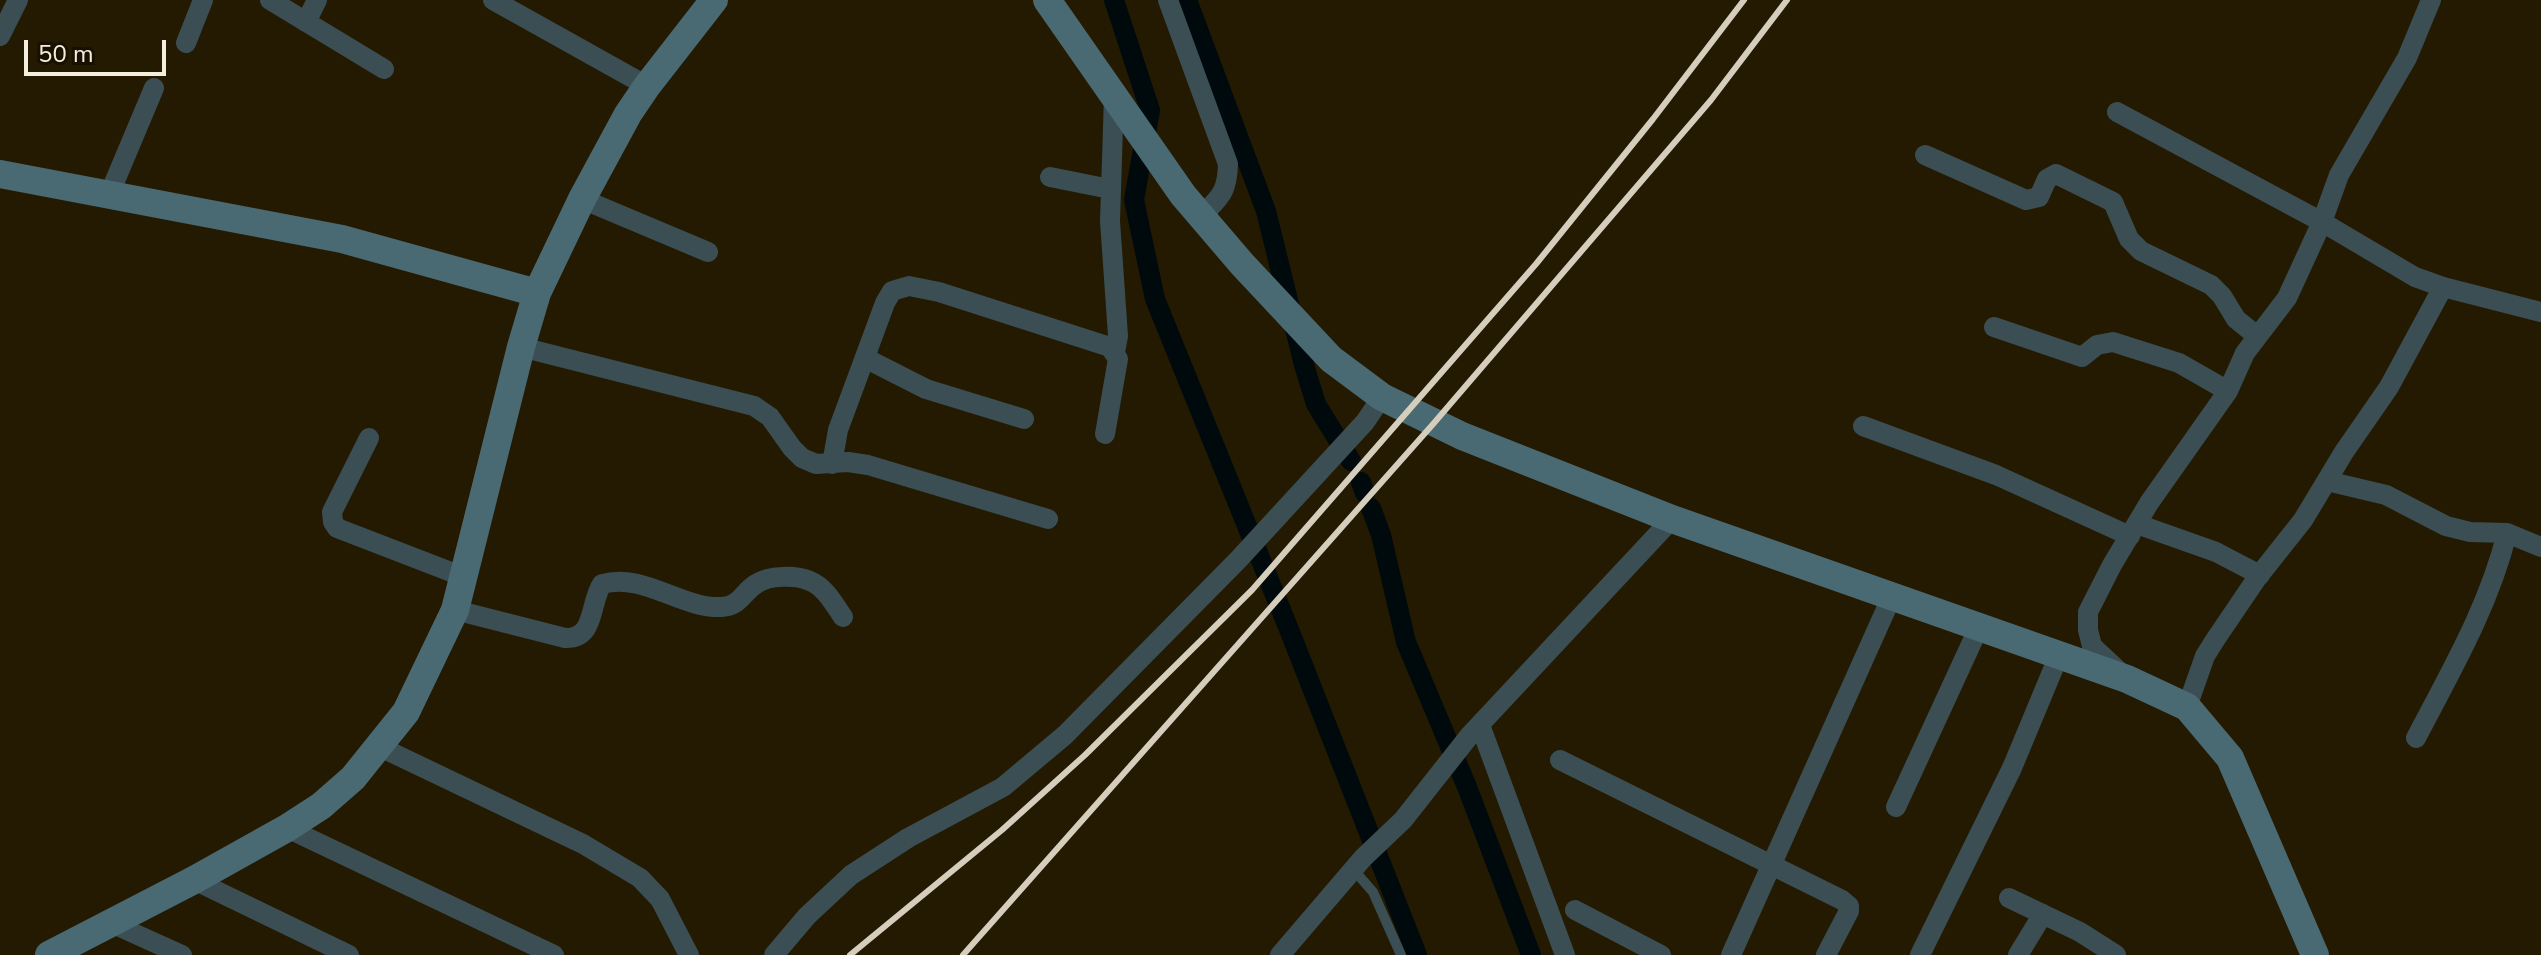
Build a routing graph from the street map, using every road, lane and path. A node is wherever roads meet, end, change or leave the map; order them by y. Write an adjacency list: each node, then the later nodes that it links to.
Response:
1 (18, 0): 11 (street)
2 (203, 0): 12 (street)
3 (270, 0): 10 (street)
4 (317, 0): 10 (street)
5 (493, 0): 14 (street)
6 (714, 0): 14 (street)
7 (1047, 0): 16 (street)
8 (1168, 0): 24 (street)
9 (2431, 0): 25 (street)
10 (306, 22): 13 (street)
11 (0, 36)
12 (186, 43)
13 (384, 69)
14 (647, 86): 23 (street)
15 (154, 88): 22 (street)
16 (1119, 104): 21 (street); 24 (street)
17 (2117, 112): 25 (street)
18 (1925, 155): 31 (street)
19 (0, 174): 22 (street)
20 (1050, 177): 21 (street)
21 (1110, 189): 33 (street)
22 (109, 195): 28 (street)
23 (582, 199): 26 (street); 28 (street)
24 (1201, 217): 36 (street)
25 (2322, 222): 27 (street); 31 (street)
26 (708, 252)
27 (2443, 287): 29 (street); 42 (street)
28 (537, 293): 32 (street)
29 (2541, 312)
30 (1994, 327): 35 (street)
31 (2257, 336): 35 (street)
32 (521, 347): 41 (street); 49 (street)
33 (1115, 352): 34 (street); 39 (street)
34 (865, 358): 37 (street); 41 (street)
35 (2228, 391): 45 (street)
36 (1382, 397): 44 (street); 75 (street)
37 (1024, 419)
38 (1863, 426): 45 (street)
39 (1105, 434)
40 (369, 438): 49 (street)
41 (832, 464): 43 (street)
42 (2327, 481): 46 (street); 48 (street)
43 (1048, 519)
44 (1672, 519): 50 (street); 57 (street)
45 (2134, 530): 48 (street); 55 (street)
46 (2507, 533): 47 (street); 58 (street)
47 (2541, 547)
48 (2260, 575): 56 (street)
49 (464, 577): 51 (street)
50 (1892, 596): 53 (street); 64 (street)
51 (455, 610): 52 (street); 59 (street)
52 (843, 617)
53 (1979, 627): 54 (street); 61 (street)
54 (2059, 655): 55 (street); 82 (street)
55 (2127, 679): 56 (street)
56 (2187, 707): 85 (street)
57 (1475, 730): 63 (street); 78 (street)
58 (2416, 738)
59 (378, 746): 62 (street); 74 (street)
60 (1560, 760): 64 (street)
61 (1896, 807)
62 (287, 828): 65 (street); 73 (street)
63 (1358, 864): 76 (street); 77 (lane)
64 (1773, 864): 80 (street); 81 (street)
65 (194, 880): 69 (street); 72 (street)
66 (2009, 898): 68 (street)
67 (1575, 910): 79 (street)
68 (2043, 914): 83 (street); 84 (street)
69 (111, 923): 70 (street); 71 (street)
70 (49, 955)
71 (182, 955)
72 (349, 955)
73 (554, 955)
74 (689, 955)
75 (774, 955)
76 (1280, 955)
77 (1401, 955)
78 (1565, 955)
79 (1661, 955)
80 (1731, 955)
81 (1826, 955)
82 (1920, 955)
83 (2018, 955)
84 (2116, 955)
85 (2315, 955)

